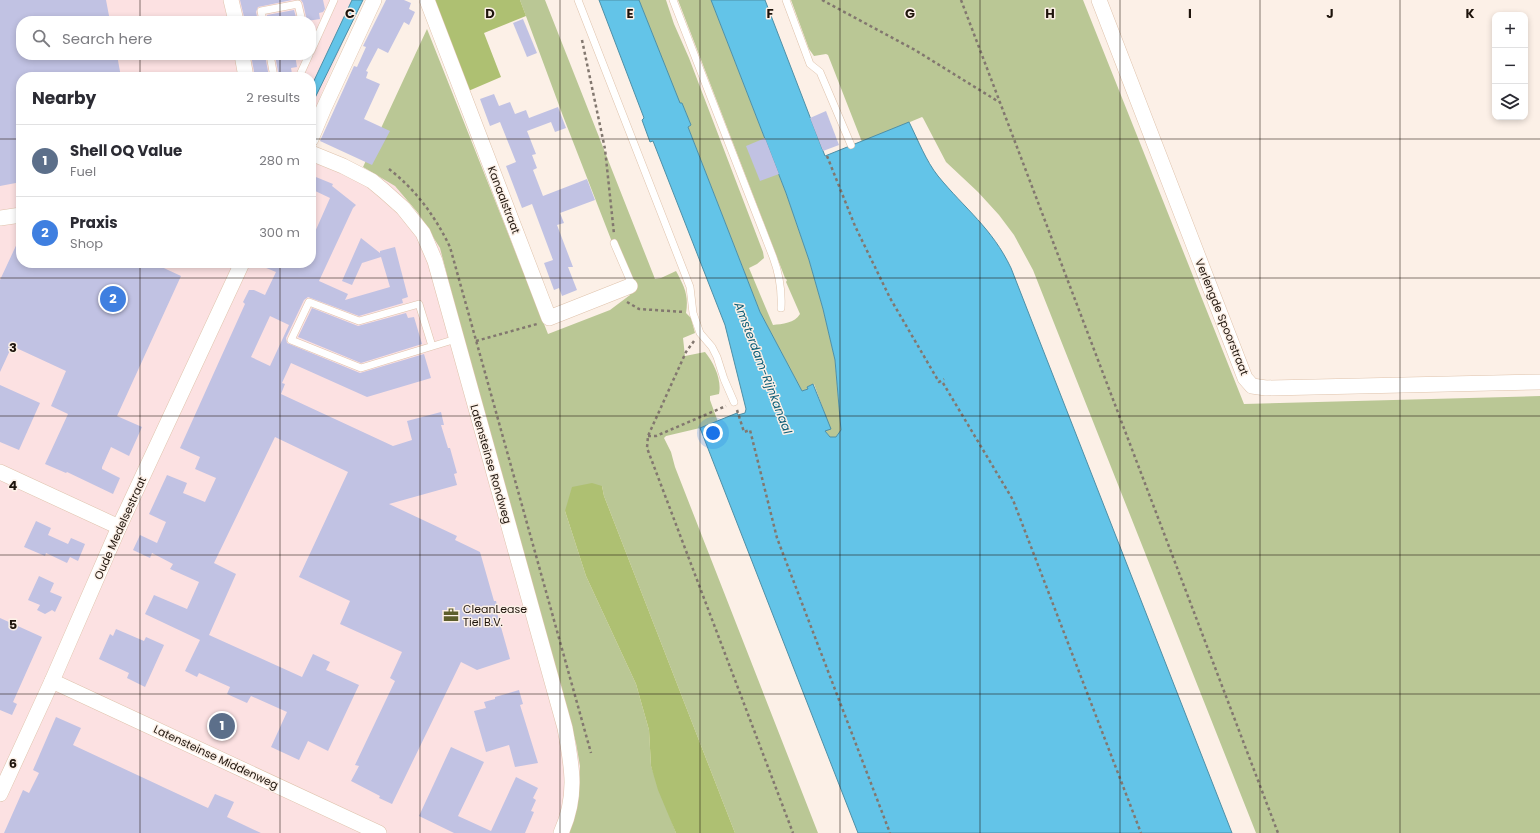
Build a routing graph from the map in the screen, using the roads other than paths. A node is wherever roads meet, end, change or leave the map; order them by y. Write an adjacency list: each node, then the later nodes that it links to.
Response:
1 (232, 0): 9 (street)
2 (334, 0): 12 (lane)
3 (374, 0): 19 (street)
4 (427, 0): 26 (street, Kanaalstraat)
5 (578, 0): 31 (lane)
6 (673, 0): 27 (lane)
7 (786, 0): 20 (lane)
8 (1099, 0): 30 (street, Verlengde Spoorstraat)
9 (235, 16)
10 (263, 16): 11 (lane)
11 (301, 16)
12 (316, 39)
13 (243, 60): 16 (street)
14 (271, 60): 17 (lane)
15 (306, 60): 18 (lane)
16 (245, 72)
17 (273, 72)
18 (301, 72)
19 (316, 127)
20 (851, 145)
21 (316, 155): 28 (street, Latensteinse Rondweg)
22 (16, 216): 23 (street)
23 (0, 218)
24 (614, 243): 26 (lane)
25 (240, 268): 33 (street, Oude Medelsestraat)
26 (630, 286)
27 (781, 308)
28 (457, 342): 29 (lane); 37 (street, Latensteinse Rondweg)
29 (432, 346): 29 (lane)
30 (1540, 382)
31 (734, 402)
32 (0, 472): 33 (street)
33 (120, 527): 34 (street, Oude Medelsestraat)
34 (52, 681): 35 (street, Oude Medelsestraat); 36 (street, Latensteinse Middenweg)
35 (0, 794)
36 (379, 833)
37 (561, 833)

